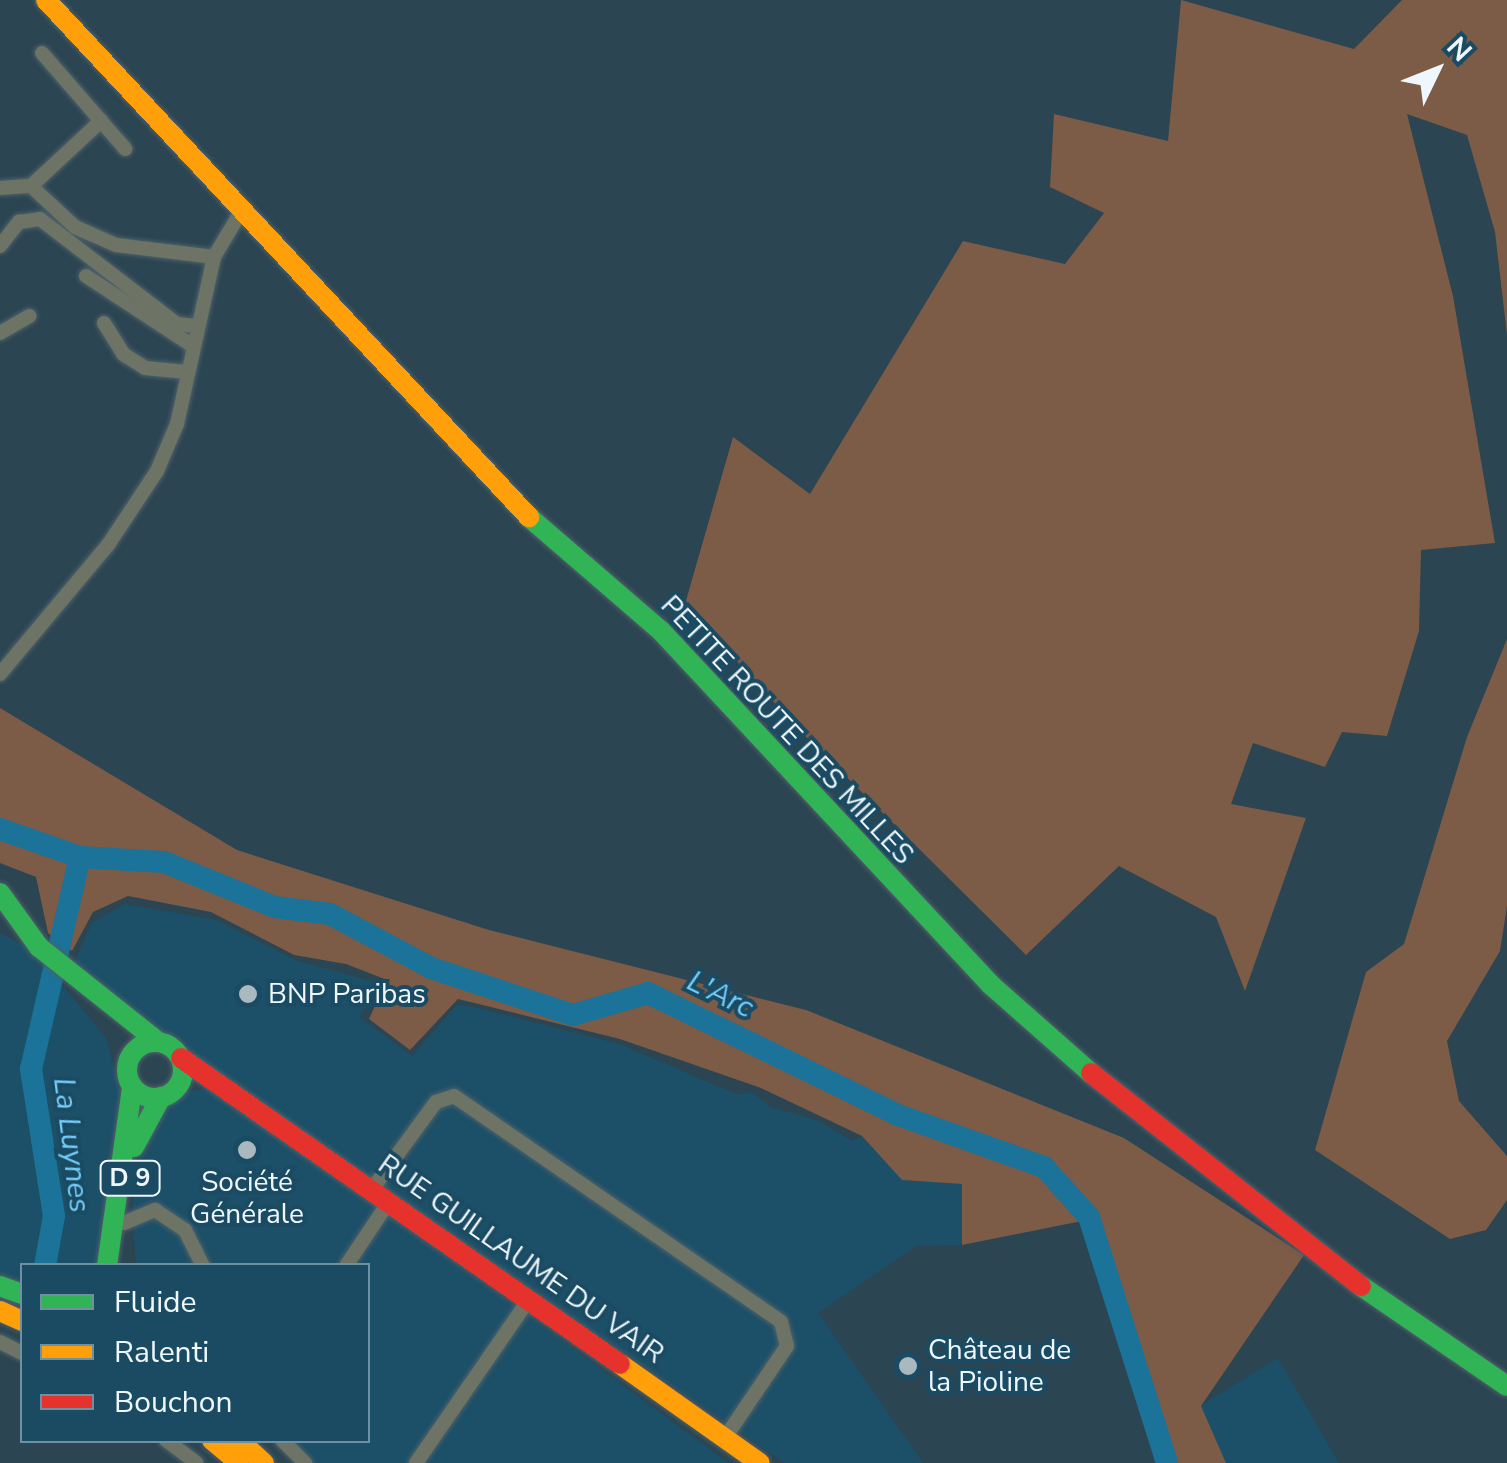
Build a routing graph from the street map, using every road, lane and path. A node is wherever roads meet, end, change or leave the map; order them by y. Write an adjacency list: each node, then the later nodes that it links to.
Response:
1 (46, 0): 7 (main road, PETITE ROUTE DES MILLES)
2 (42, 54): 3 (street)
3 (101, 121): 4 (street); 5 (street)
4 (125, 149)
5 (31, 186): 6 (street); 9 (street)
6 (0, 188)
7 (242, 210): 9 (street); 36 (main road, PETITE ROUTE DES MILLES)
8 (0, 246): 13 (street)
9 (214, 257): 13 (street)
10 (86, 276): 15 (street)
11 (28, 316): 14 (street)
12 (104, 323): 16 (street)
13 (196, 326): 15 (street)
14 (0, 333)
15 (193, 346): 16 (street)
16 (187, 372): 17 (street)
17 (0, 674)
18 (0, 893): 20 (main road)
19 (0, 928): 20 (main road)
20 (36, 944): 21 (main road)
21 (92, 994): 22 (main road); 23 (main road)
22 (157, 1041): 23 (main road); 24 (main road)
23 (132, 1052): 26 (main road)
24 (181, 1058): 25 (main road); 28 (main road, RUE GUILLAUME DU VAIR)
25 (179, 1085): 27 (main road); 28 (main road, RUE GUILLAUME DU VAIR)
26 (132, 1087): 27 (main road); 31 (main road, D 9)
27 (161, 1098): 30 (main road, D 9)
28 (250, 1100): 29 (main road, RUE GUILLAUME DU VAIR)
29 (381, 1194): 34 (street); 35 (main road, RUE GUILLAUME DU VAIR); 37 (street)
30 (124, 1223): 32 (main road, D 9); 33 (street)
31 (107, 1263)
32 (123, 1263)
33 (202, 1263)
34 (347, 1263)
35 (529, 1299): 37 (main road, RUE GUILLAUME DU VAIR); 48 (street)
36 (1507, 1386)
37 (725, 1438): 49 (main road, RUE GUILLAUME DU VAIR)
38 (170, 1443): 43 (street)
39 (216, 1443): 44 (main road)
40 (242, 1443): 45 (main road)
41 (262, 1443): 46 (main road)
42 (285, 1443): 47 (street)
43 (196, 1463)
44 (239, 1463)
45 (264, 1463)
46 (281, 1463)
47 (305, 1463)
48 (416, 1463)
49 (760, 1463)

